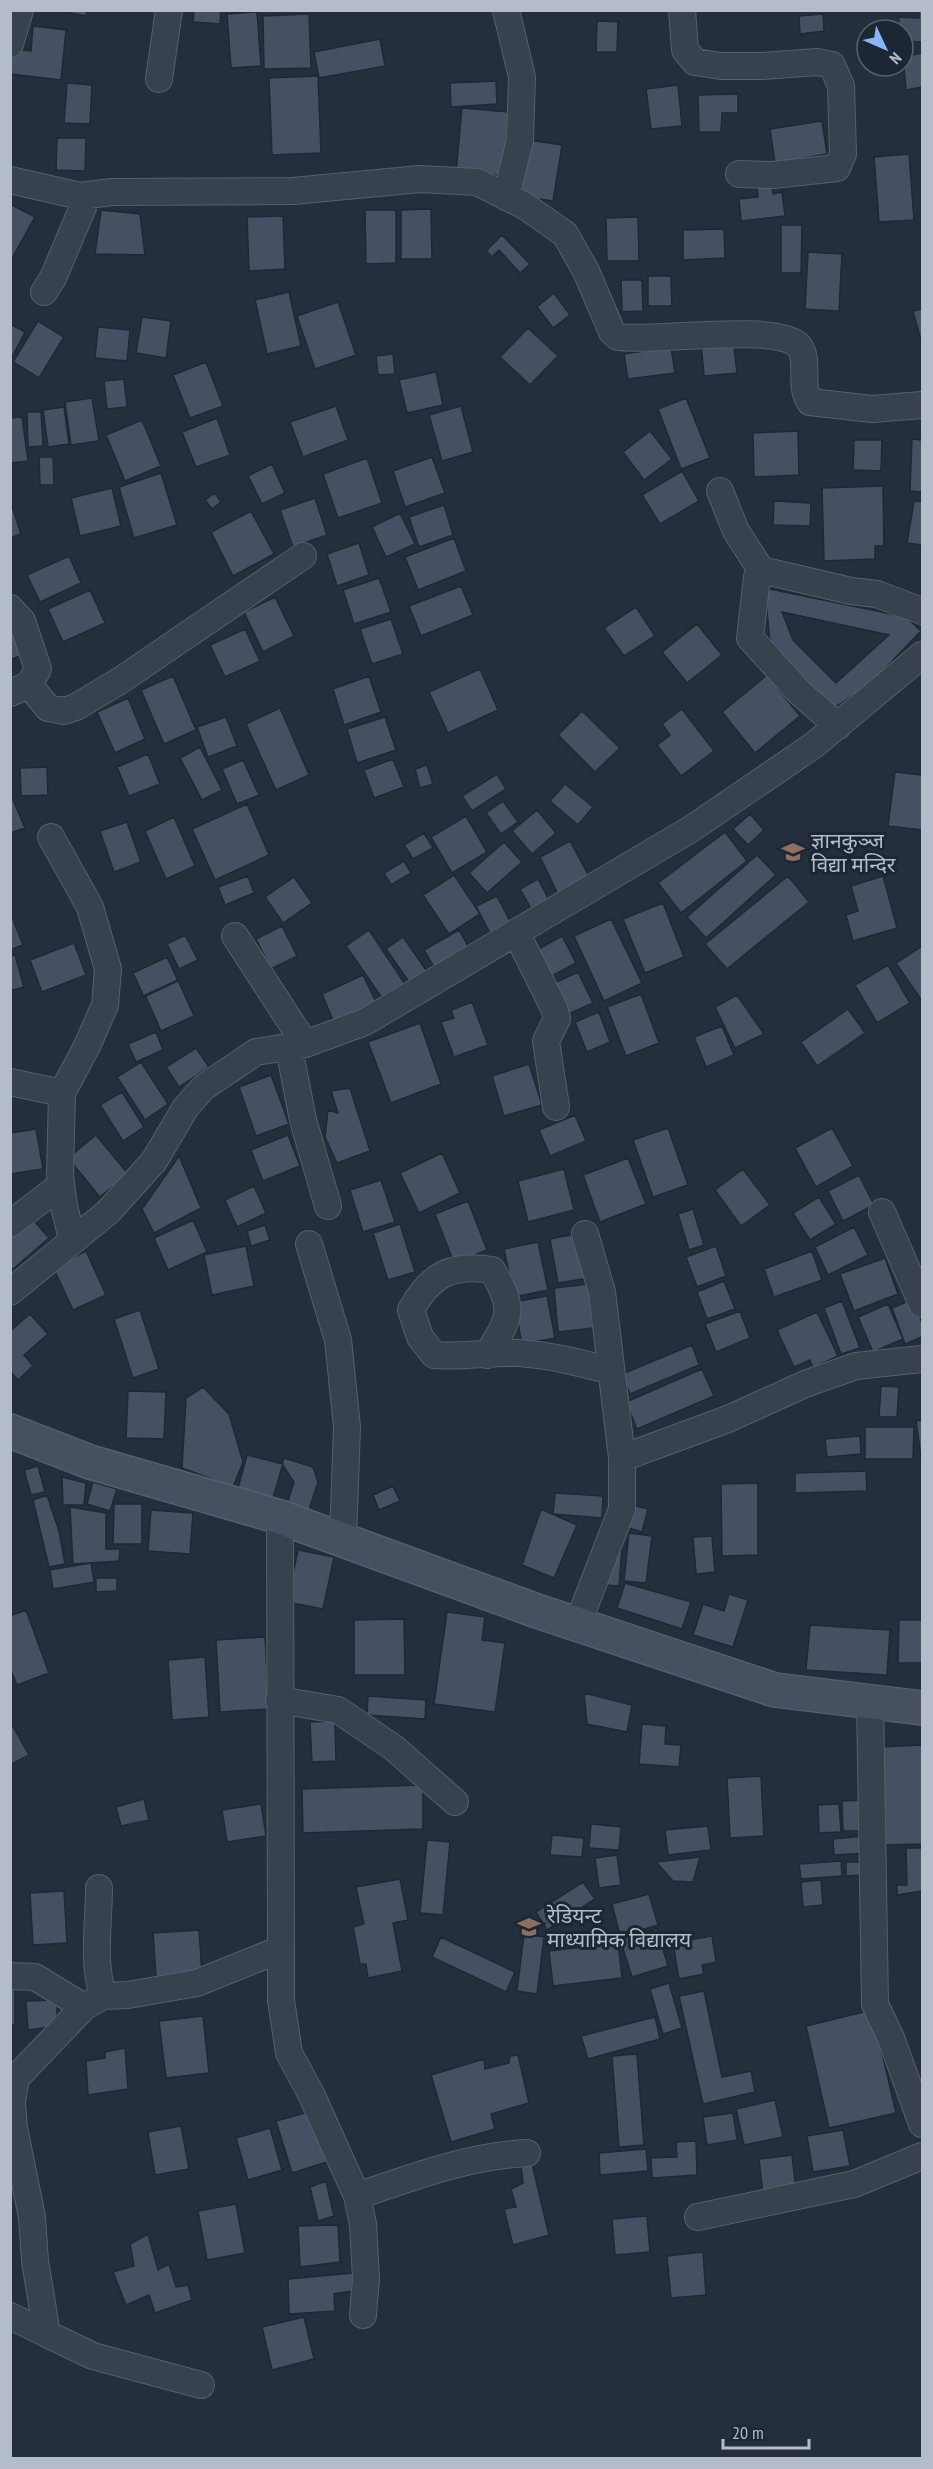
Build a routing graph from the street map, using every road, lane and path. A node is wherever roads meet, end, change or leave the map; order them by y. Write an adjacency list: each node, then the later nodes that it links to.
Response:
1 (21, 10): 5 (street)
2 (169, 10): 6 (street)
3 (506, 10): 10 (street)
4 (682, 10): 7 (street)
5 (10, 44)
6 (159, 80)
7 (739, 174)
8 (10, 180): 9 (street)
9 (88, 195): 10 (street); 11 (street)
10 (506, 197): 12 (street)
11 (44, 291)
12 (922, 405)
13 (720, 491): 15 (street)
14 (303, 556): 19 (street)
15 (761, 570): 17 (street); 20 (street)
16 (10, 608): 19 (street)
17 (922, 610)
18 (922, 655): 20 (street)
19 (20, 689)
20 (838, 726): 22 (street)
21 (51, 837): 26 (street)
22 (516, 932): 24 (street); 27 (street)
23 (235, 936): 24 (street)
24 (297, 1046): 29 (street); 33 (street)
25 (10, 1082): 26 (street)
26 (62, 1093): 28 (street)
27 (556, 1107)
28 (61, 1185): 31 (street); 33 (street)
29 (327, 1206)
30 (882, 1212): 35 (street)
31 (10, 1224)
32 (585, 1234): 39 (street)
33 (72, 1239): 36 (street)
34 (309, 1244): 43 (street)
35 (919, 1288)
36 (10, 1292)
37 (487, 1355): 39 (street)
38 (922, 1359): 41 (street)
39 (611, 1371): 41 (street)
40 (10, 1431): 42 (street)
41 (622, 1458): 44 (street)
42 (280, 1517): 43 (street); 45 (street)
43 (343, 1539): 44 (street)
44 (578, 1623): 46 (street)
45 (279, 1700): 48 (street); 50 (street)
46 (870, 1700): 47 (street); 53 (street)
47 (922, 1708)
48 (455, 1802)
49 (99, 1888): 52 (street)
50 (281, 1949): 52 (street); 56 (street)
51 (10, 1976): 52 (street)
52 (94, 2002): 60 (street)
53 (922, 2124)
54 (527, 2153): 56 (street)
55 (922, 2156): 57 (street)
56 (357, 2196): 58 (street)
57 (698, 2217)
58 (363, 2315)
59 (10, 2316): 60 (street)
60 (47, 2334): 61 (street)
61 (201, 2385)

